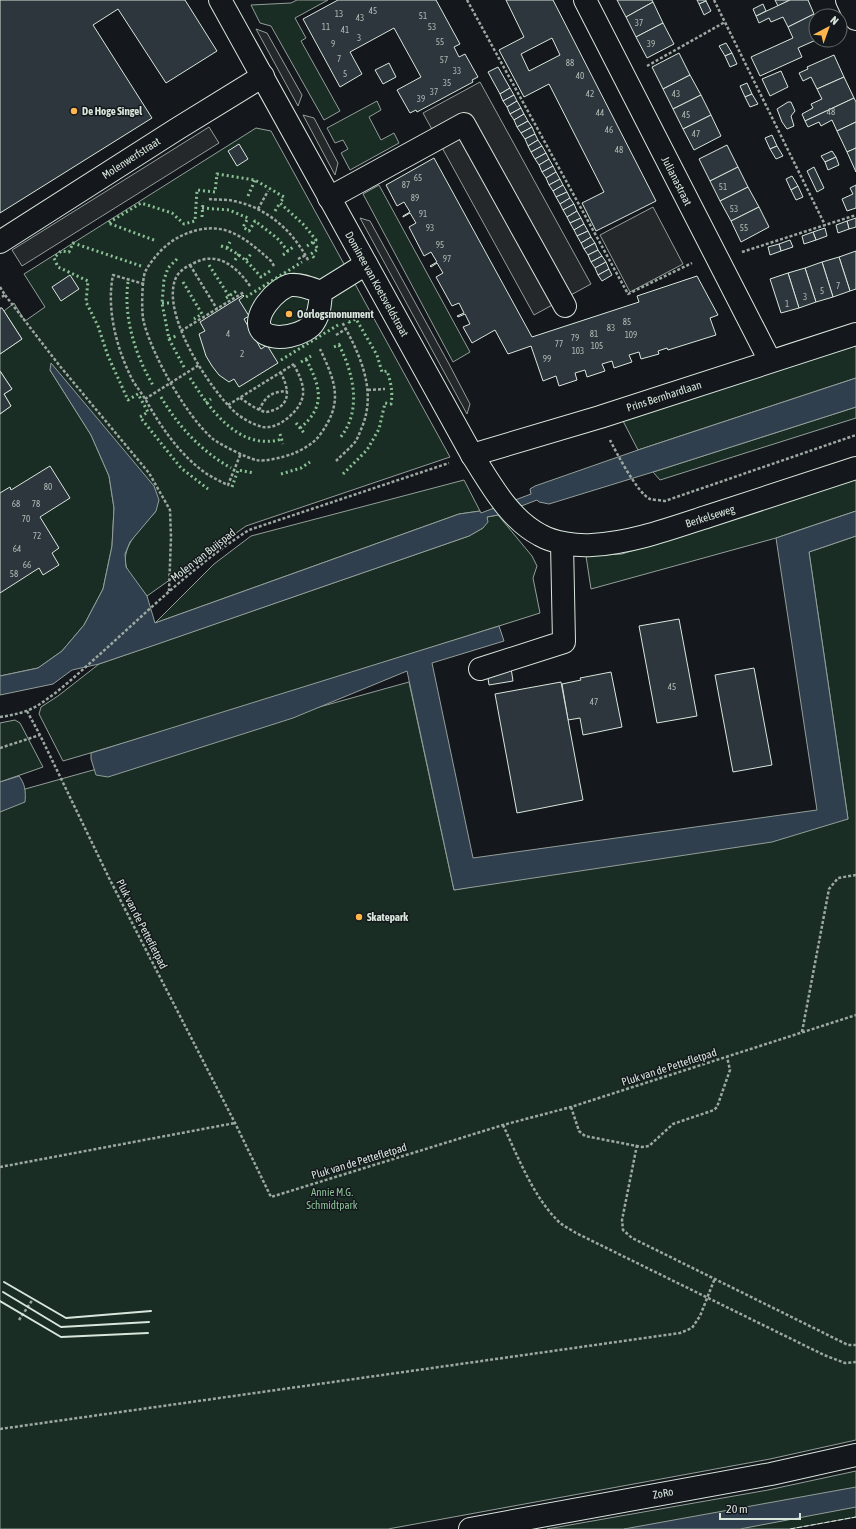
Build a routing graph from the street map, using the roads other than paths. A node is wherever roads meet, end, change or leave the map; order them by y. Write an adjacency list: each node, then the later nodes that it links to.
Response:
1 (220, 0): 5 (street, Dominee van Koetsveldstraat)
2 (585, 0): 12 (street, Julianastraat)
3 (847, 0): 4 (street)
4 (856, 19)
5 (263, 76): 6 (street, Dominee van Koetsveldstraat); 7 (street, Molenwerfstraat)
6 (329, 198): 8 (street, Dominee van Koetsveldstraat); 10 (street)
7 (0, 242)
8 (366, 264): 9 (street); 13 (street, Dominee van Koetsveldstraat)
9 (321, 292)
10 (566, 306)
11 (856, 334): 12 (street, Prins Bernhardlaan)
12 (770, 361): 13 (street, Prins Bernhardlaan)
13 (472, 455): 15 (street, Dominee van Koetsveldstraat)
14 (856, 468): 15 (street, Berkelseweg)
15 (562, 543): 16 (street)
16 (480, 669)
17 (856, 1455): 18 (street, ZoRo)
18 (470, 1529)

